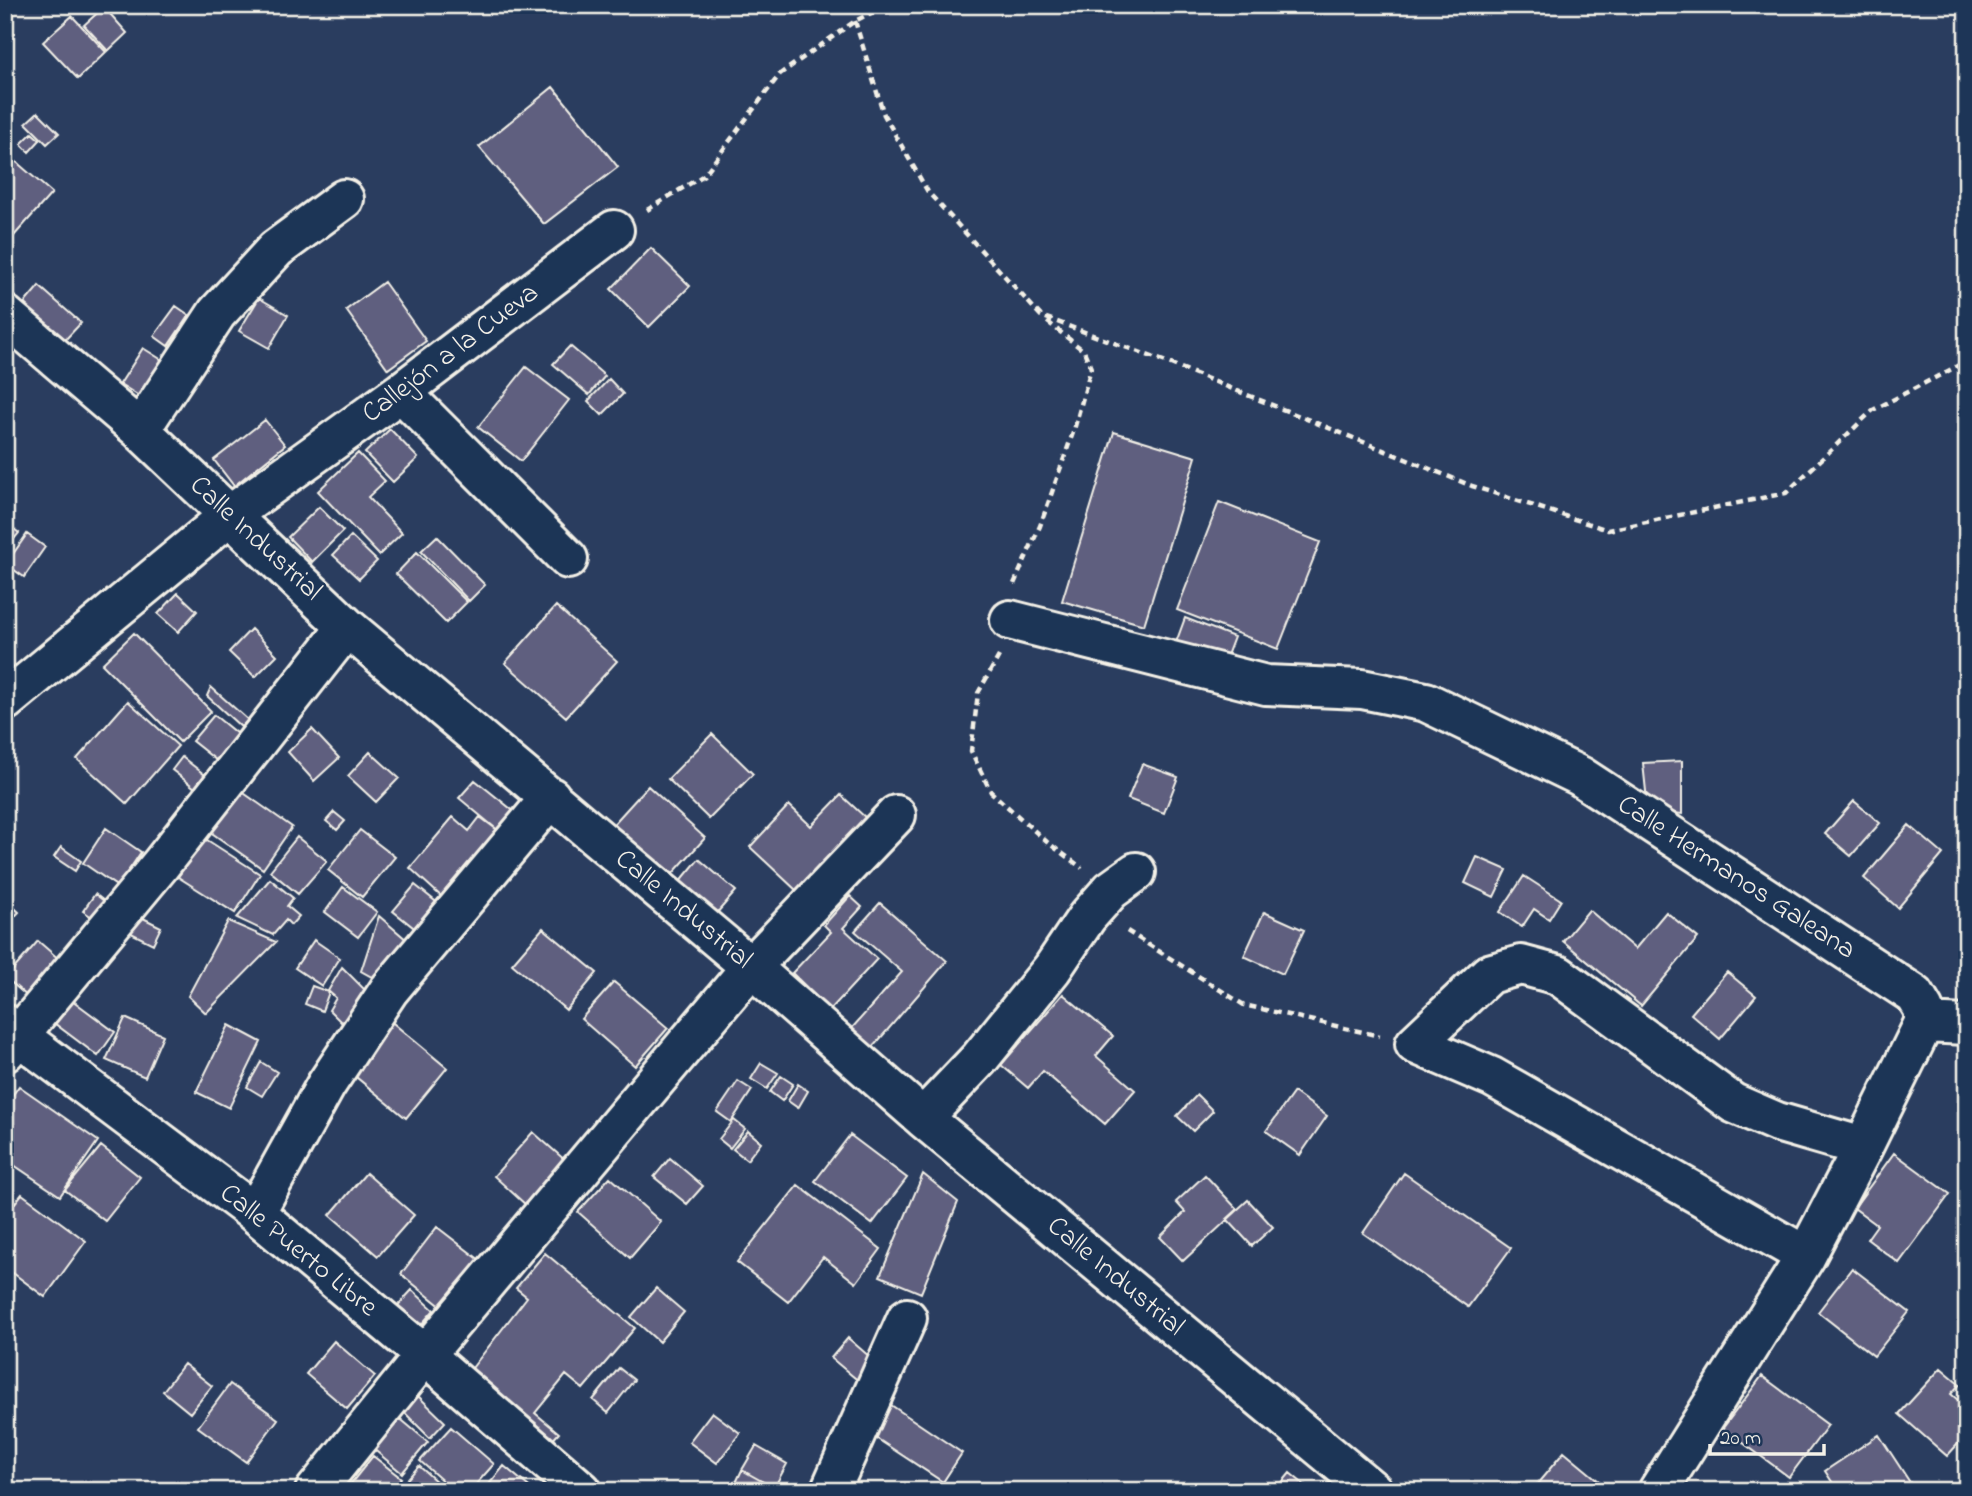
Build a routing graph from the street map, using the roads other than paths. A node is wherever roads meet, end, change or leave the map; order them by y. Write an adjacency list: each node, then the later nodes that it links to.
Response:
1 (344, 199): 5 (street)
2 (614, 230): 4 (street, Callejón a la Cueva)
3 (5, 315): 5 (street, Calle Industrial)
4 (401, 392): 6 (street, Callejón a la Cueva); 7 (street)
5 (140, 430): 6 (street, Calle Industrial)
6 (230, 515): 9 (street, Calle Industrial); 10 (street, Callejón a la Cueva)
7 (568, 559)
8 (1010, 620): 15 (street, Calle Hermanos Galeana)
9 (348, 627): 11 (street, Calle Industrial); 17 (street)
10 (5, 701)
11 (551, 797): 14 (street, Calle Industrial); 20 (street)
12 (897, 815): 14 (street)
13 (1111, 893): 18 (street)
14 (751, 967): 18 (street, Calle Industrial); 23 (street)
15 (1924, 1023): 16 (street); 19 (street)
16 (1967, 1025)
17 (10, 1037): 20 (street, Calle Puerto Libre)
18 (923, 1118): 27 (street, Calle Industrial)
19 (1863, 1147): 21 (street); 21 (street)
20 (255, 1213): 23 (street, Calle Puerto Libre)
21 (1806, 1256): 28 (street)
22 (907, 1318): 26 (street)
23 (425, 1355): 24 (street); 25 (street, Calle Puerto Libre)
24 (315, 1491)
25 (582, 1491)
26 (830, 1491)
27 (1373, 1491)
28 (1658, 1491)

